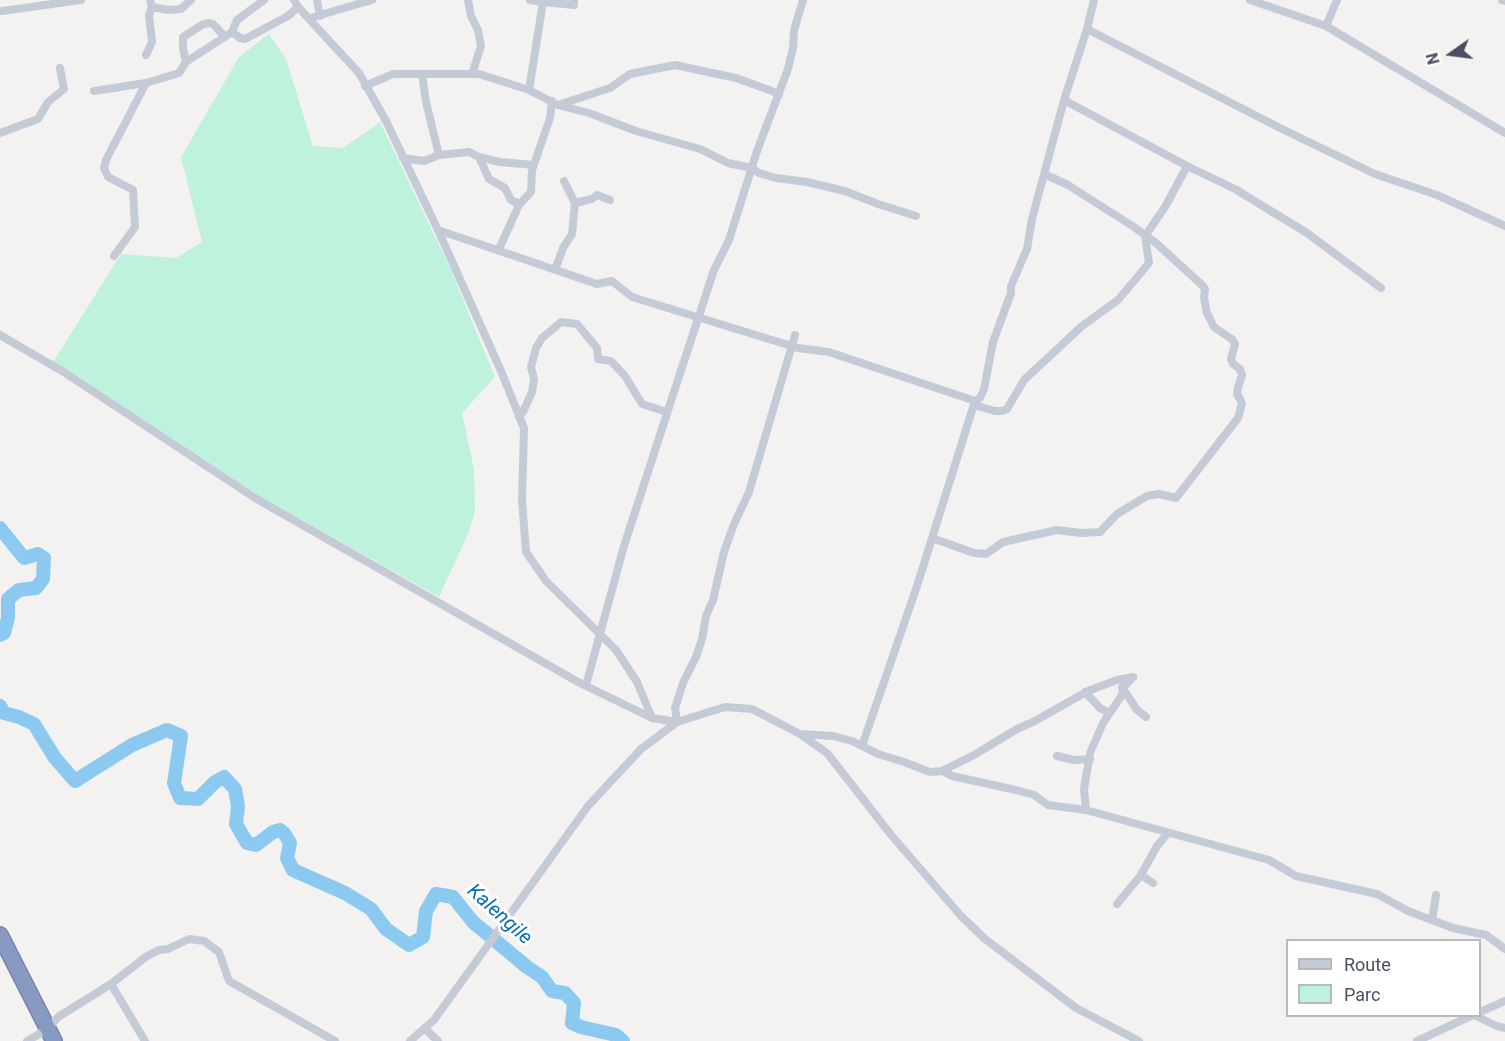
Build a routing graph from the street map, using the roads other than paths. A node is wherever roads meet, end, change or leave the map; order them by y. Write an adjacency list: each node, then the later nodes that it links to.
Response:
1 (7, 0): 18 (street)
2 (81, 0): 14 (street)
3 (191, 0): 16 (street)
4 (264, 0): 23 (street)
5 (317, 0): 19 (street)
6 (372, 0): 19 (street)
7 (468, 0): 28 (street)
8 (530, 0): 15 (street)
9 (574, 0): 15 (street)
10 (803, 0): 33 (street)
11 (1094, 0): 22 (street)
12 (1250, 0): 21 (street)
13 (1337, 0): 21 (street)
14 (61, 1): 18 (street)
15 (542, 1): 31 (street)
16 (151, 3): 24 (street)
17 (296, 4): 20 (street); 23 (street)
18 (1, 11)
19 (320, 16): 20 (street)
20 (310, 18): 30 (street)
21 (1326, 26): 37 (street)
22 (1087, 29): 34 (street); 50 (street)
23 (229, 34): 25 (street); 25 (street)
24 (146, 56)
25 (186, 62): 29 (street)
26 (60, 68): 36 (street)
27 (422, 74): 28 (street); 30 (street); 38 (street)
28 (472, 74): 31 (street)
29 (146, 83): 32 (street); 54 (street)
30 (365, 86): 40 (street)
31 (529, 90): 35 (street)
32 (94, 91)
33 (779, 95): 35 (street); 43 (street)
34 (1064, 100): 42 (street); 44 (street)
35 (555, 103): 41 (street); 43 (street)
36 (0, 133)
37 (1505, 133)
38 (439, 155): 39 (street); 40 (street)
39 (479, 157): 41 (street); 48 (street)
40 (403, 158): 51 (street)
41 (534, 165): 48 (street)
42 (1186, 166): 52 (street); 56 (street)
43 (752, 168): 49 (street); 57 (street)
44 (1044, 174): 52 (street); 61 (street)
45 (564, 181): 47 (street)
46 (610, 200): 47 (street)
47 (575, 203): 55 (street)
48 (520, 204): 53 (street)
49 (916, 216)
50 (1505, 226)
51 (438, 230): 53 (street); 63 (street)
52 (1145, 236): 61 (street); 64 (street)
53 (499, 249): 55 (street)
54 (114, 256)
55 (555, 270): 57 (street)
56 (1381, 288)
57 (698, 318): 60 (street); 62 (street)
58 (795, 334): 60 (street)
59 (0, 335): 67 (street)
60 (792, 346): 61 (street); 72 (street)
61 (975, 403): 64 (street)
62 (668, 412): 63 (street); 65 (street)
63 (519, 417): 65 (street)
64 (932, 538): 75 (street)
65 (600, 633): 67 (street); 71 (street)
66 (1117, 680): 68 (street); 68 (street); 69 (street)
67 (586, 685): 71 (street)
68 (1123, 688): 70 (street); 73 (street)
69 (1085, 692): 73 (street); 78 (street)
70 (1146, 717)
71 (652, 718): 72 (street)
72 (677, 722): 74 (street); 94 (street)
73 (1103, 723): 77 (street)
74 (800, 734): 75 (street); 101 (street)
75 (862, 746): 78 (street)
76 (1057, 756): 77 (street)
77 (1090, 759): 79 (street)
78 (942, 771): 79 (street)
79 (1086, 810): 80 (street)
80 (1168, 833): 81 (street); 85 (street)
81 (1141, 875): 82 (street); 84 (street)
82 (1153, 883)
83 (1436, 895): 85 (street)
84 (1117, 904)
85 (1432, 920): 87 (street)
86 (0, 935): 95 (highway)
87 (1505, 949)
88 (111, 984): 95 (street); 97 (street); 98 (street)
89 (1505, 1001): 90 (street)
90 (1481, 1011)
91 (1469, 1017): 102 (street)
92 (1478, 1017): 93 (street)
93 (1505, 1028)
94 (425, 1029): 99 (street); 100 (street)
95 (51, 1035): 96 (street)
96 (27, 1041)
97 (145, 1041)
98 (335, 1041)
99 (410, 1041)
100 (438, 1041)
101 (1139, 1041)
102 (1417, 1041)

